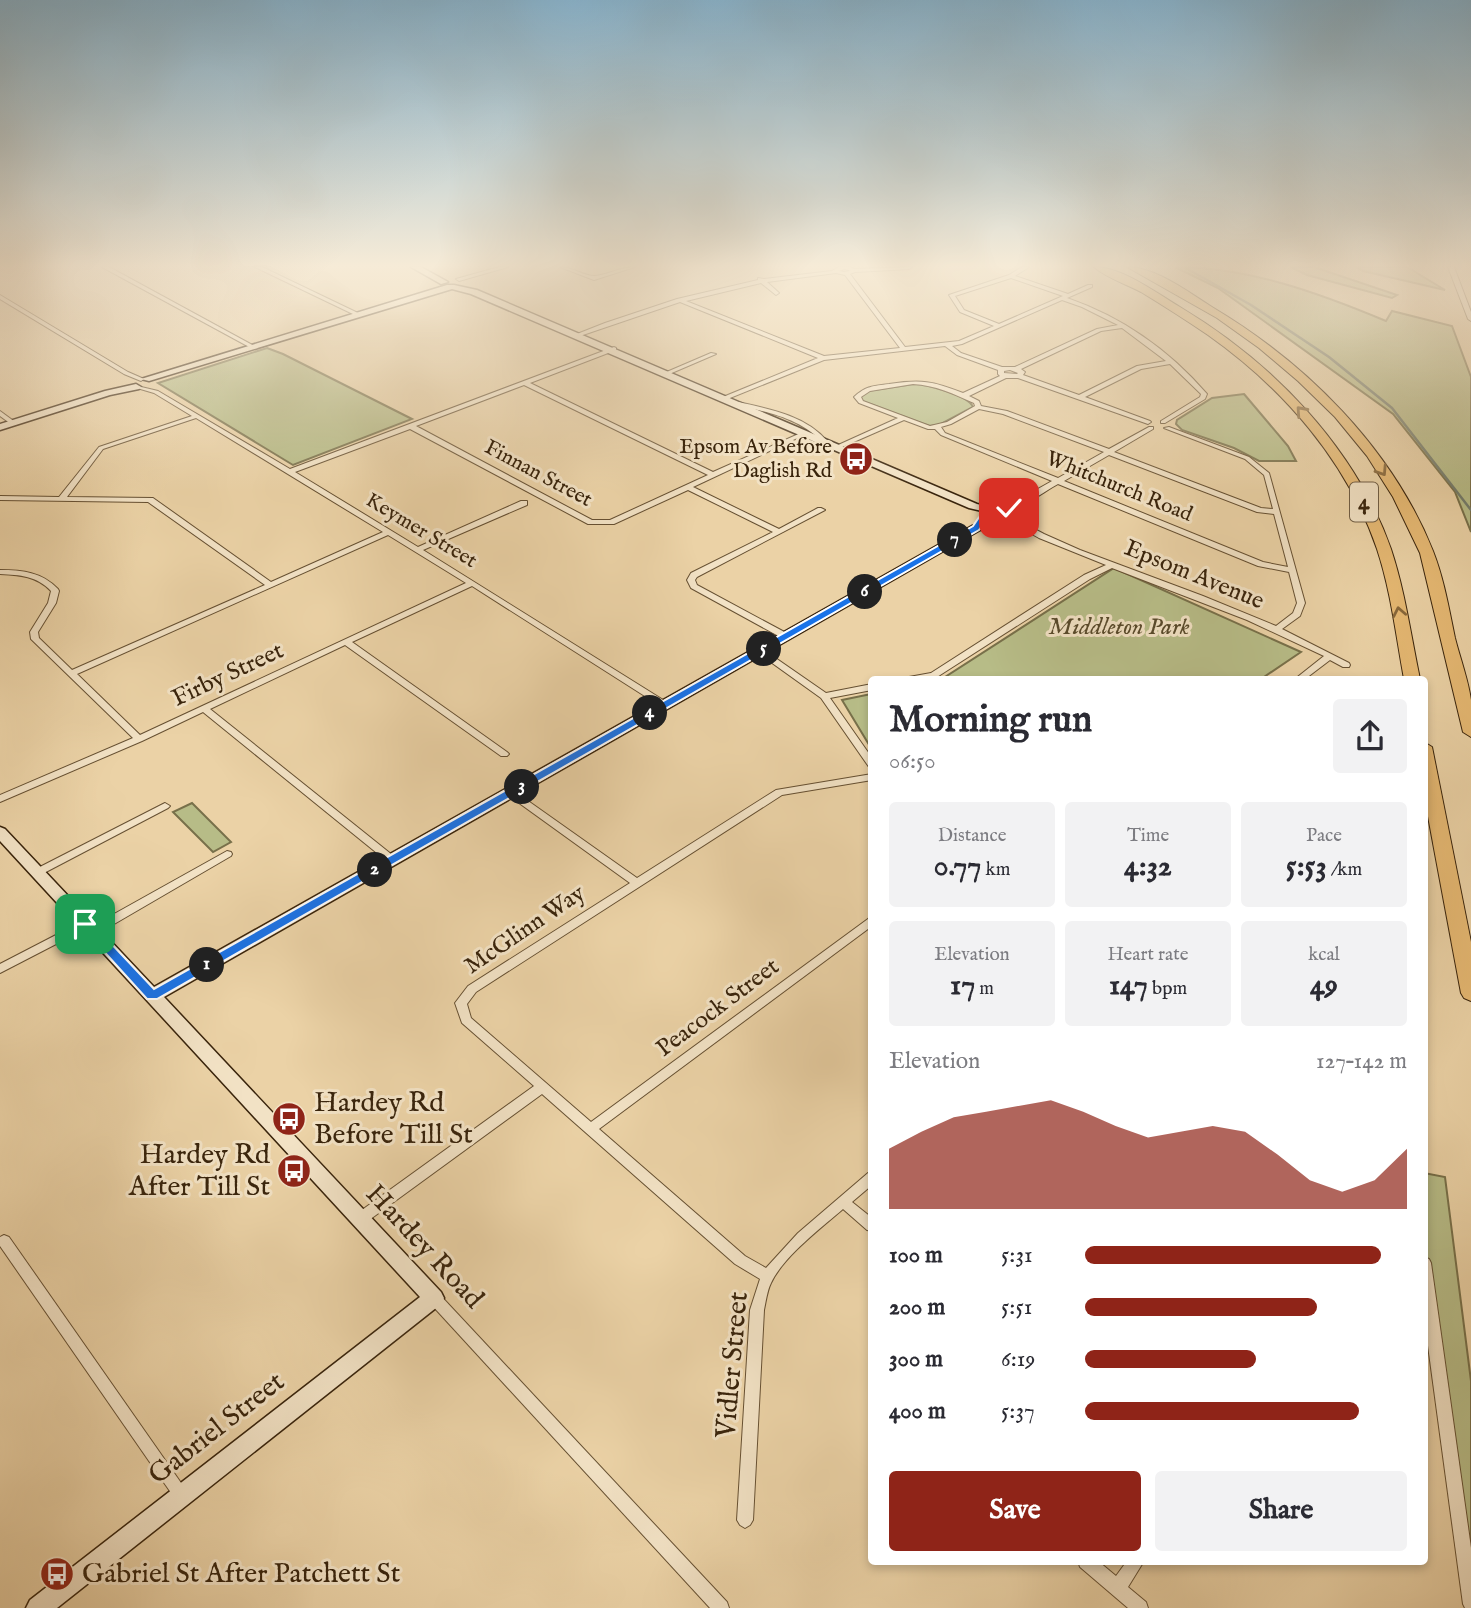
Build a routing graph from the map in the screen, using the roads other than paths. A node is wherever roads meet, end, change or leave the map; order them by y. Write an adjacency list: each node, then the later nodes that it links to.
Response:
1 (74, 342): 22 (street, Keymer Street)
2 (244, 342): 13 (street)
3 (273, 342): 13 (street)
4 (593, 342): 15 (street, Epsom Avenue)
5 (784, 342): 17 (street)
6 (899, 342): 14 (street)
7 (962, 342): 12 (street)
8 (1076, 342): 21 (street)
9 (1143, 342): 18 (street)
10 (1223, 342): 71 (highway, 4, one-way to 10)
11 (1255, 342): 76 (highway, 4, one-way to 76)
12 (947, 345): 14 (street); 20 (street)
13 (255, 348): 22 (street)
14 (903, 348): 17 (street)
15 (611, 350): 19 (street, Epsom Avenue); 23 (street)
16 (712, 354): 19 (street)
17 (823, 358): 26 (street)
18 (1169, 362): 25 (street); 34 (street)
19 (667, 373): 26 (street, Epsom Avenue)
20 (1003, 373): 21 (street); 24 (street)
21 (1018, 373): 25 (street)
22 (139, 382): 30 (street, Keymer Street); 32 (street)
23 (524, 383): 35 (street); 43 (street)
24 (963, 396): 28 (street); 31 (street, Whitchurch Road)
25 (1080, 397): 33 (street)
26 (725, 398): 27 (street, Epsom Avenue)
27 (737, 404): 38 (street, Epsom Avenue); 39 (street)
28 (978, 407): 37 (street); 41 (street)
29 (0, 414): 32 (street)
30 (197, 416): 42 (street, Keymer Street); 47 (street)
31 (902, 419): 37 (street, Whitchurch Road); 40 (street)
32 (13, 423): 36 (street)
33 (1150, 425): 34 (street); 41 (street)
34 (1165, 425): 50 (street)
35 (410, 426): 42 (street); 45 (street, Finnan Street)
36 (0, 427)
37 (937, 427): 44 (street, Whitchurch Road)
38 (805, 433): 39 (street, Epsom Avenue); 43 (street, Finnan Street)
39 (825, 442): 40 (street, Epsom Avenue)
40 (838, 447): 51 (street, Epsom Avenue)
41 (1112, 452): 44 (street); 50 (street)
42 (289, 472): 53 (street, Keymer Street)
43 (713, 475): 45 (street, Finnan Street)
44 (1059, 481): 51 (street); 57 (street, Whitchurch Road)
45 (688, 487): 52 (street)
46 (0, 498): 47 (street)
47 (61, 499): 61 (street)
48 (524, 503): 54 (street)
49 (821, 510): 52 (street)
50 (1277, 512): 57 (street)
51 (994, 518): 55 (street, Epsom Avenue); 63 (street)
52 (779, 531): 63 (street)
53 (389, 532): 54 (street, Keymer Street); 61 (street)
54 (417, 550): 60 (street, Keymer Street)
55 (1100, 560): 56 (street, Epsom Avenue); 59 (street)
56 (1112, 565): 59 (street); 62 (street, Epsom Avenue)
57 (1292, 570): 62 (street)
58 (0, 572): 68 (street)
59 (1087, 577): 69 (street)
60 (471, 583): 64 (street, Firby Street); 74 (street, Keymer Street)
61 (269, 584): 68 (street)
62 (1275, 631): 66 (street, Epsom Avenue)
63 (786, 637): 65 (street)
64 (346, 642): 75 (street, Firby Street); 78 (street)
65 (761, 651): 73 (street); 74 (street)
66 (1330, 656): 67 (street, Epsom Avenue); 70 (street)
67 (1346, 665)
68 (72, 673): 77 (street)
69 (928, 676)
70 (1303, 676)
71 (1411, 676)
72 (868, 688): 73 (street)
73 (824, 696): 79 (street)
74 (665, 705): 82 (street)
75 (204, 708): 77 (street, Firby Street); 87 (street)
76 (1471, 732)
77 (139, 739): 83 (street, Firby Street)
78 (504, 754)
79 (868, 759)
80 (1428, 768): 93 (highway)
81 (868, 778): 89 (street, McGlinn Way)
82 (511, 793): 87 (street); 89 (street)
83 (0, 799)
84 (165, 806): 88 (street)
85 (0, 832): 88 (street, Hardey Road)
86 (227, 854): 91 (street)
87 (392, 860): 94 (street)
88 (38, 872): 91 (street, Hardey Road)
89 (636, 882): 95 (street, McGlinn Way)
90 (868, 923): 96 (street, Peacock Street)
91 (89, 927): 92 (street); 94 (street, Hardey Road)
92 (0, 969)
93 (1471, 993)
94 (152, 996): 99 (street, Hardey Road)
95 (542, 1087): 96 (street, McGlinn Way); 99 (street)
96 (590, 1129): 102 (street, McGlinn Way)
97 (868, 1180): 98 (street, Vidler Street)
98 (843, 1202): 100 (street); 102 (street, Vidler Street)
99 (360, 1219): 104 (street, Hardey Road)
100 (868, 1223)
101 (4, 1241): 105 (street)
102 (767, 1276): 106 (street, Vidler Street)
103 (1428, 1292): 110 (street)
104 (434, 1298): 105 (street, Gabriel Street); 112 (street, Hardey Road)
105 (181, 1495): 111 (street, Gabriel Street)
106 (745, 1520)
107 (1091, 1565): 109 (street)
108 (1133, 1565): 109 (street)
109 (1117, 1588): 113 (street)
110 (1471, 1604)
111 (38, 1608)
112 (721, 1608)
113 (1140, 1608)

